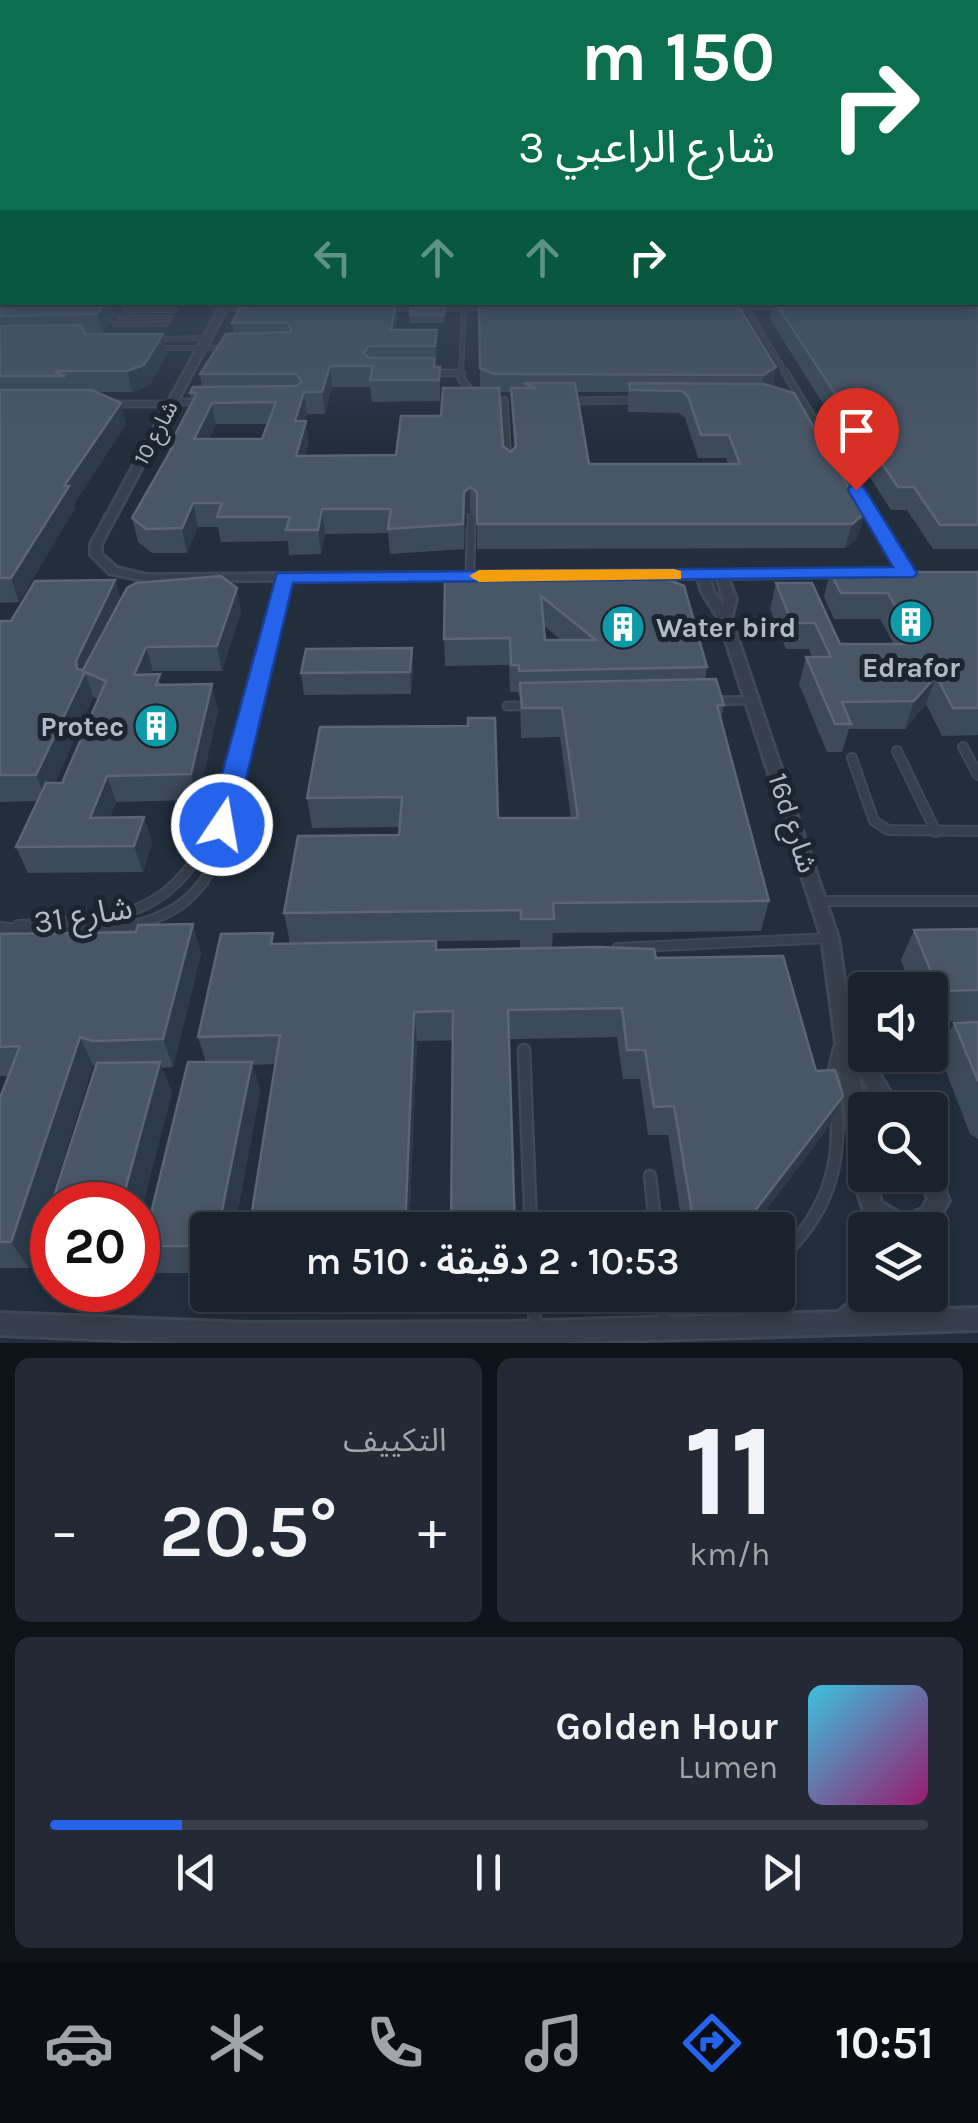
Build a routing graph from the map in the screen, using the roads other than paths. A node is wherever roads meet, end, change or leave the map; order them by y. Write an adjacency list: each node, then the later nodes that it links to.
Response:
1 (172, 315): 6 (lane)
2 (220, 315): 11 (street, شارع 10)
3 (464, 315): 15 (lane)
4 (751, 315): 19 (lane)
5 (119, 318): 6 (lane)
6 (170, 318): 8 (lane)
7 (114, 324): 8 (lane)
8 (166, 324): 10 (lane)
9 (138, 339): 10 (lane)
10 (157, 339): 11 (lane)
11 (204, 343): 12 (lane); 13 (lane); 25 (street, شارع 10)
12 (237, 348)
13 (146, 349)
14 (425, 373): 15 (lane)
15 (462, 373): 16 (lane)
16 (480, 396)
17 (495, 399): 20 (lane)
18 (783, 399): 19 (lane)
19 (802, 399): 30 (lane)
20 (504, 400): 23 (lane); 27 (lane)
21 (571, 400): 22 (lane)
22 (648, 400)
23 (513, 401)
24 (203, 402): 25 (lane)
25 (172, 403): 26 (lane); 39 (street, شارع 10)
26 (114, 404)
27 (509, 469)
28 (471, 517): 37 (lane)
29 (888, 573): 30 (street)
30 (907, 573): 31 (street)
31 (925, 573)
32 (870, 574): 36 (street)
33 (606, 575): 37 (street)
34 (626, 575): 35 (street)
35 (703, 575): 36 (street); 41 (street, 16d شارع)
36 (722, 575): 41 (street, 16d شارع)
37 (470, 576): 38 (street)
38 (284, 577): 39 (street); 50 (lane)
39 (188, 578): 40 (lane)
40 (182, 592)
41 (725, 619): 42 (street, 16d شارع)
42 (752, 700): 43 (lane); 53 (street, 16d شارع)
43 (714, 701)
44 (545, 705): 45 (lane)
45 (507, 706)
46 (963, 747): 49 (lane)
47 (898, 751): 52 (lane)
48 (852, 758): 52 (lane)
49 (978, 775)
50 (226, 800): 55 (lane, شارع 31); 55 (lane, شارع 31)
51 (978, 831): 52 (lane)
52 (936, 832)
53 (818, 901): 54 (lane); 56 (street, 16d شارع)
54 (978, 901)
55 (0, 927)
56 (830, 938): 57 (lane); 58 (street, 16d شارع)
57 (603, 948)
58 (844, 1031): 60 (street, 16d شارع); 63 (street, 16d شارع); 67 (lane)
59 (524, 1050): 64 (lane)
60 (881, 1092)
61 (650, 1176): 65 (lane)
62 (936, 1192): 63 (street)
63 (873, 1208): 66 (street, 16d شارع)
64 (530, 1212)
65 (654, 1212)
66 (874, 1212)
67 (795, 1243)
68 (534, 1312): 75 (lane)
69 (663, 1312): 74 (lane)
70 (856, 1312): 72 (street)
71 (978, 1319): 72 (street)
72 (843, 1322): 74 (street)
73 (0, 1324): 75 (street)
74 (664, 1326): 75 (street)
75 (535, 1332)

